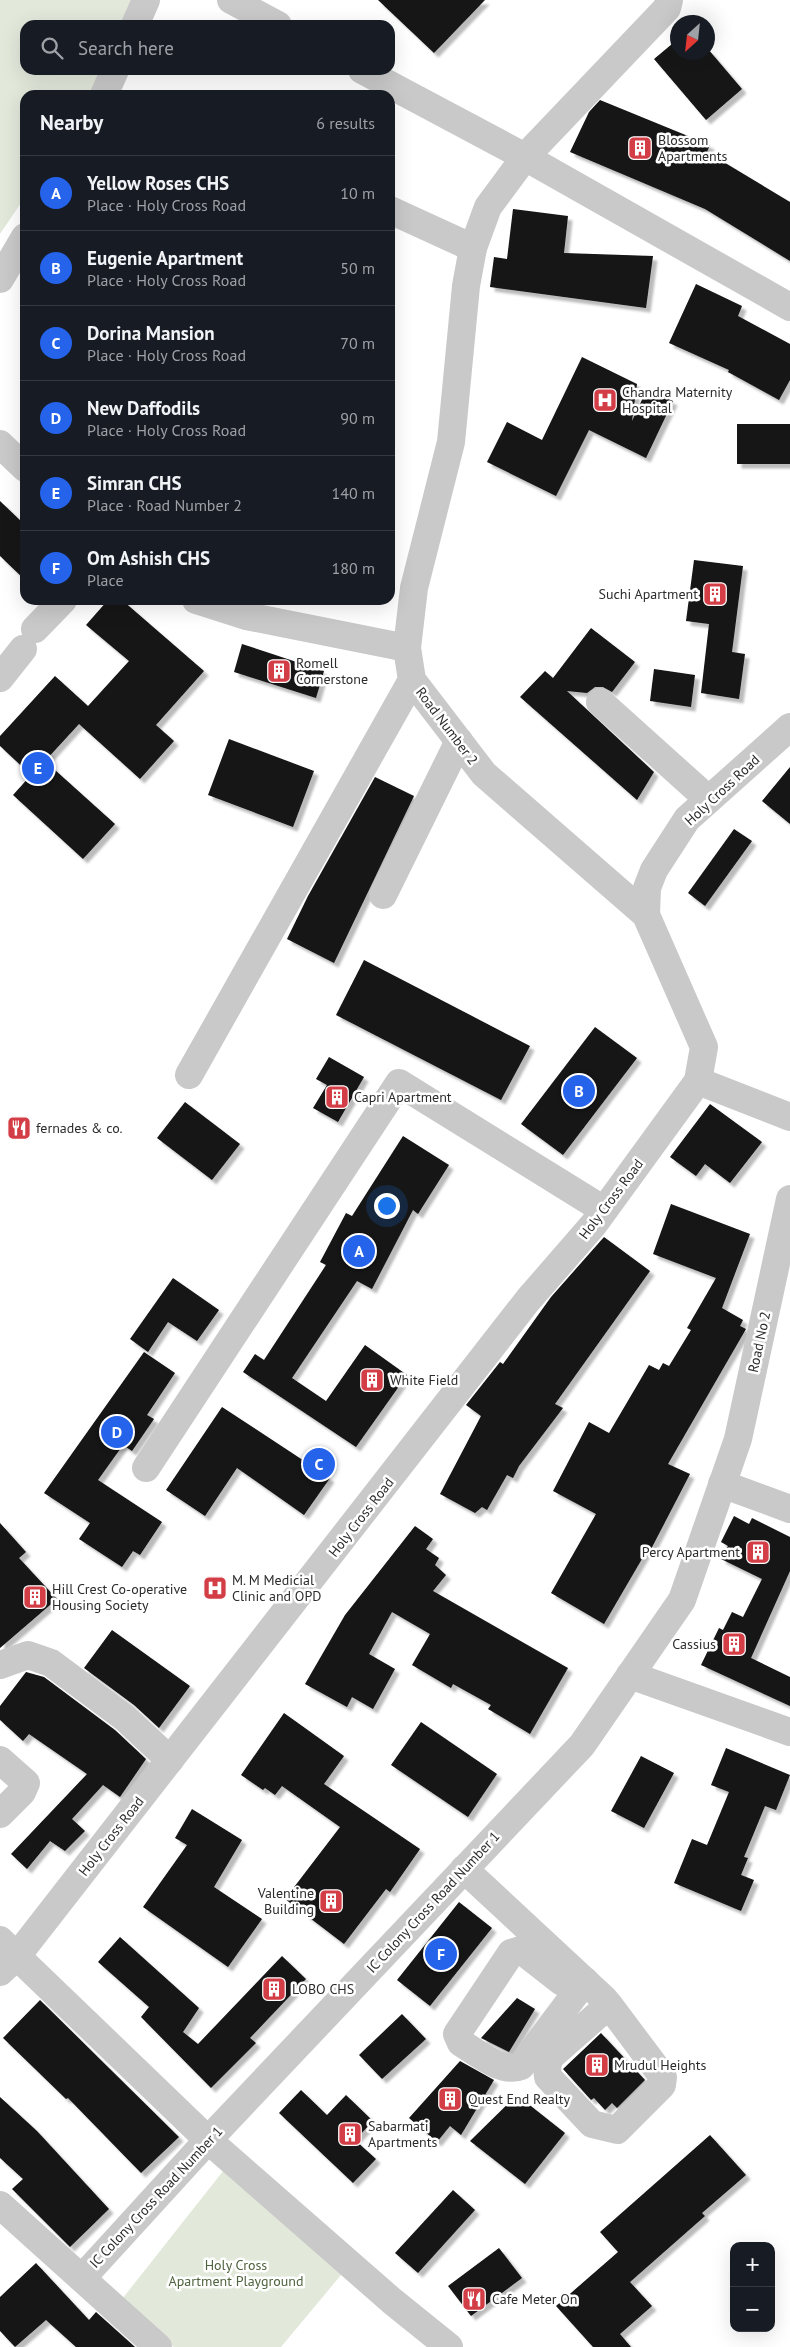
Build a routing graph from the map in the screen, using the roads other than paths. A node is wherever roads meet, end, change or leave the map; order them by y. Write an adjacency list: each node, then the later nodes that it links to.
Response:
1 (146, 0): 4 (street)
2 (231, 0): 5 (street)
3 (669, 0): 9 (street, Road Number 2)
4 (137, 20)
5 (269, 20)
6 (113, 75): 8 (street)
7 (371, 75): 9 (street)
8 (106, 90)
9 (525, 157): 12 (street, Road Number 2); 14 (street)
10 (395, 212): 12 (street)
11 (20, 245): 13 (street)
12 (473, 248): 19 (street, Road Number 2)
13 (0, 279)
14 (790, 307)
15 (1, 446): 16 (street)
16 (20, 463)
17 (59, 605): 20 (street)
18 (212, 605): 19 (street)
19 (407, 648): 21 (street, Road Number 2)
20 (0, 678)
21 (412, 680): 24 (street, Road Number 2); 28 (street)
22 (600, 702): 25 (street)
23 (790, 728): 25 (street, Holy Cross Road)
24 (459, 741): 26 (street); 27 (street, Road Number 2)
25 (708, 799): 27 (street, Holy Cross Road)
26 (383, 896)
27 (646, 915): 29 (street)
28 (189, 1075)
29 (698, 1081): 30 (street); 32 (street, Holy Cross Road)
30 (790, 1117)
31 (790, 1199): 34 (street, Road No 2)
32 (604, 1210): 33 (street); 40 (street, Holy Cross Road)
33 (146, 1468)
34 (722, 1484): 35 (street); 37 (street, IC Colony Cross Road Number 1)
35 (790, 1509)
36 (0, 1665): 40 (street)
37 (630, 1675): 38 (street); 42 (street, IC Colony Cross Road Number 1)
38 (790, 1732)
39 (0, 1760): 41 (street)
40 (170, 1760): 43 (street, Holy Cross Road)
41 (0, 1814)
42 (464, 1870): 44 (street); 46 (street, IC Colony Cross Road Number 1)
43 (6, 1956): 46 (street)
44 (581, 1987): 44 (street); 45 (street)
45 (608, 2005): 45 (street)
46 (208, 2140): 48 (street, IC Colony Cross Road Number 1); 50 (street)
47 (0, 2205): 48 (street)
48 (82, 2278): 49 (street)
49 (158, 2347)
50 (450, 2347)

